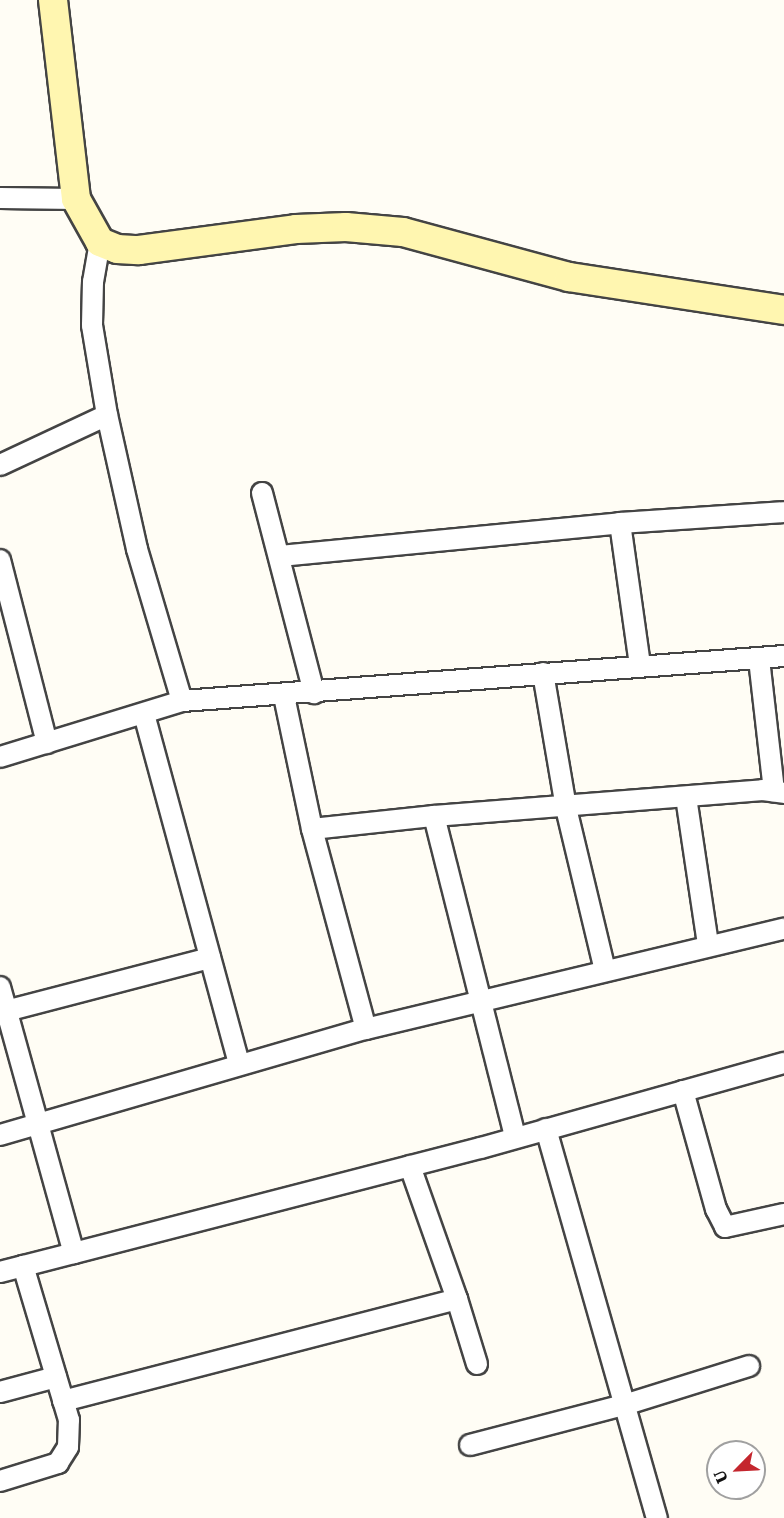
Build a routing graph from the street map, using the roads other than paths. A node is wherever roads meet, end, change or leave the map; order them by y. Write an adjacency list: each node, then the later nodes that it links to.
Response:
1 (54, 0): 3 (main road)
2 (0, 198): 3 (street)
3 (76, 199): 4 (main road)
4 (100, 242): 5 (main road); 6 (street)
5 (784, 310)
6 (107, 415): 7 (street); 19 (street)
7 (0, 465)
8 (262, 493): 11 (street)
9 (784, 513): 10 (street)
10 (620, 523): 11 (street); 15 (street)
11 (280, 556): 17 (street)
12 (0, 560): 21 (street)
13 (784, 656): 14 (street)
14 (759, 659): 15 (street); 23 (street)
15 (640, 665): 16 (street)
16 (543, 674): 17 (street); 25 (street)
17 (314, 693): 18 (street)
18 (284, 696): 19 (street); 27 (street)
19 (182, 701): 20 (street)
20 (144, 714): 21 (street); 30 (street)
21 (47, 742): 22 (street)
22 (0, 757)
23 (779, 792): 24 (street)
24 (686, 797): 25 (street); 29 (street)
25 (566, 808): 26 (street); 31 (street)
26 (434, 816): 27 (street); 33 (street)
27 (312, 829): 35 (street)
28 (784, 929): 29 (street)
29 (708, 945): 31 (street)
30 (210, 958): 34 (street); 36 (street)
31 (605, 970): 33 (street)
32 (0, 987): 34 (street)
33 (480, 1002): 35 (street); 42 (street)
34 (6, 1011): 39 (street)
35 (366, 1029): 36 (street)
36 (239, 1063): 39 (street)
37 (784, 1063): 38 (street)
38 (683, 1092): 40 (street); 44 (street)
39 (36, 1123): 41 (street); 45 (street)
40 (546, 1129): 42 (street); 54 (street)
41 (0, 1135)
42 (515, 1137): 43 (street)
43 (410, 1166): 45 (street); 48 (street)
44 (784, 1214)
45 (74, 1253): 46 (street)
46 (23, 1266): 47 (street); 51 (street)
47 (0, 1272)
48 (457, 1299): 49 (street); 53 (street)
49 (477, 1364)
50 (748, 1366): 54 (street)
51 (56, 1377): 52 (street); 53 (street)
52 (0, 1392)
53 (63, 1401): 56 (street)
54 (624, 1405): 55 (street); 57 (street)
55 (470, 1445)
56 (0, 1481)
57 (657, 1518)

